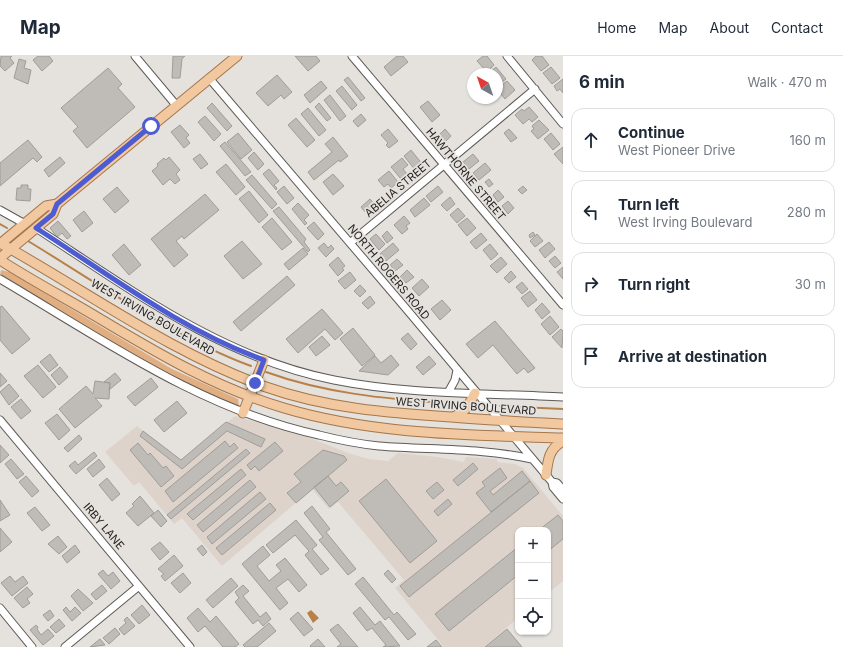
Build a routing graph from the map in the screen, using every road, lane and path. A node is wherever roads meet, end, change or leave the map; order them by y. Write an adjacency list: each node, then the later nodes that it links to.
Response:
1 (135, 56): 7 (street)
2 (237, 56): 5 (main road)
3 (352, 56): 9 (street, HAWTHORNE STREET)
4 (507, 56): 6 (street)
5 (209, 78): 7 (main road); 15 (street, NORTH ROGERS ROAD)
6 (535, 89): 8 (street); 9 (street, ABELIA STREET)
7 (176, 105): 10 (main road)
8 (563, 124)
9 (444, 164): 15 (street, ABELIA STREET); 19 (street, HAWTHORNE STREET)
10 (57, 204): 12 (main road); 13 (main road)
11 (0, 210): 12 (street)
12 (25, 224): 14 (main road)
13 (36, 228): 16 (main road); 20 (street, WEST IRVING BOULEVARD)
14 (0, 243): 16 (main road, WEST IRVING BOULEVARD)
15 (350, 243): 21 (street, NORTH ROGERS ROAD)
16 (11, 249): 17 (main road); 22 (main road, WEST IRVING BOULEVARD)
17 (0, 259): 25 (main road)
18 (0, 279): 27 (street)
19 (563, 305)
20 (264, 360): 22 (main road); 23 (street, WEST IRVING BOULEVARD)
21 (457, 370): 23 (street); 24 (street, NORTH ROGERS ROAD)
22 (255, 383): 25 (main road); 28 (main road, WEST IRVING BOULEVARD)
23 (449, 392): 24 (street, WEST IRVING BOULEVARD)
24 (476, 393): 26 (street, WEST IRVING BOULEVARD); 28 (main road); 30 (street, NORTH ROGERS ROAD)
25 (250, 397): 27 (main road); 32 (main road)
26 (563, 397)
27 (244, 413): 34 (street)
28 (453, 417): 30 (main road, WEST IRVING BOULEVARD)
29 (0, 420): 39 (street, IRBY LANE)
30 (500, 422): 31 (main road, WEST IRVING BOULEVARD); 32 (street, NORTH ROGERS ROAD)
31 (563, 424)
32 (513, 436): 33 (main road); 34 (street, NORTH ROGERS ROAD)
33 (563, 440): 35 (main road)
34 (532, 459): 35 (street, NORTH ROGERS ROAD)
35 (546, 474): 36 (street, NORTH ROGERS ROAD)
36 (552, 482): 37 (street, NORTH ROGERS ROAD); 38 (street, NORTH ROGERS ROAD)
37 (563, 490)
38 (563, 499)
39 (139, 586): 42 (street); 43 (street, IRBY LANE)
40 (0, 608): 41 (street)
41 (32, 647)
42 (65, 647)
43 (190, 647)

